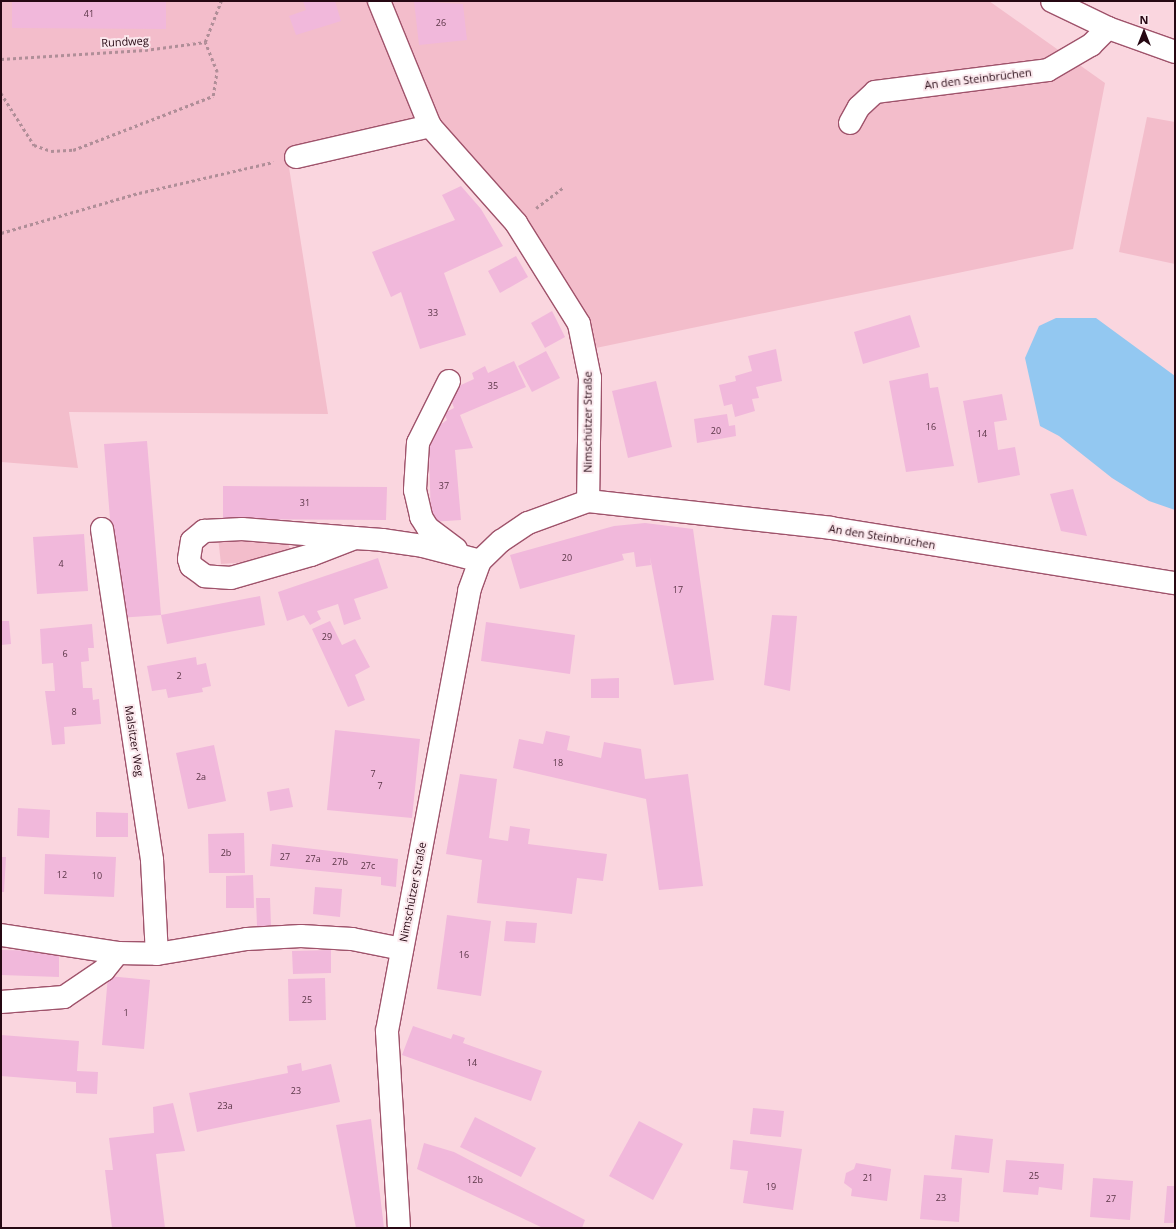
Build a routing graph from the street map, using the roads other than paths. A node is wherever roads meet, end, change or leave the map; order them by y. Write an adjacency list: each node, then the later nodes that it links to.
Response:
1 (379, 1): 6 (street, Nimschützer Straße)
2 (1052, 1): 3 (street)
3 (1108, 28): 4 (street); 5 (street, An den Steinbrüchen)
4 (1175, 52)
5 (850, 123)
6 (430, 126): 7 (street); 9 (street, Nimschützer Straße)
7 (296, 157)
8 (449, 381): 12 (street)
9 (588, 502): 12 (street, Nimschützer Straße); 13 (street, An den Steinbrüchen)
10 (102, 529): 17 (street, Malsitzer Weg)
11 (355, 538): 11 (street); 12 (street)
12 (480, 561): 15 (street, Nimschützer Straße)
13 (1175, 583)
14 (1, 935): 16 (street)
15 (402, 949): 17 (street); 19 (street, Nimschützer Straße)
16 (118, 953): 17 (street); 18 (street)
17 (157, 954)
18 (1, 1002)
19 (399, 1228)

